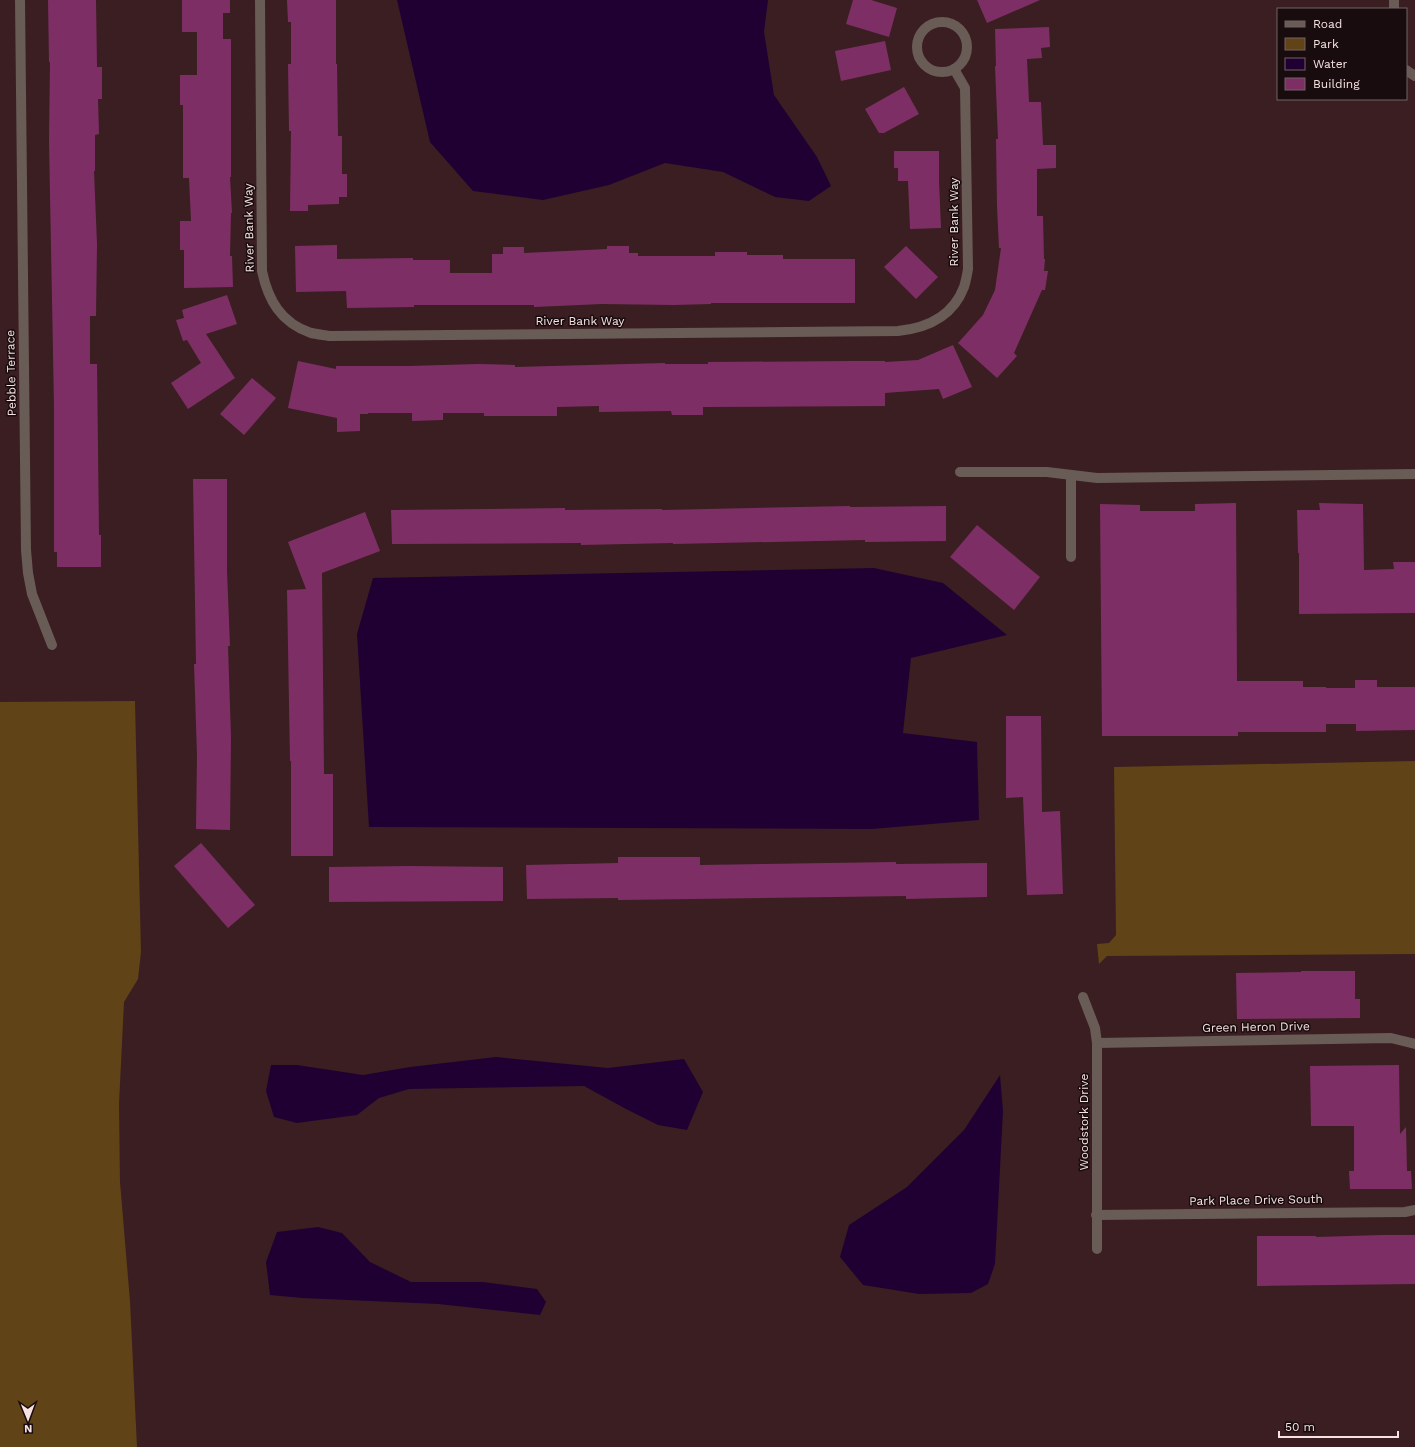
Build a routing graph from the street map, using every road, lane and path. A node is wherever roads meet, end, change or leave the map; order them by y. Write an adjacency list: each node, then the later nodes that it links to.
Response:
1 (20, 0): 8 (street, Pebble Terrace)
2 (260, 0): 3 (street, River Bank Way)
3 (954, 69): 3 (street)
4 (960, 472): 6 (street)
5 (1415, 474): 6 (street)
6 (1071, 475): 7 (street)
7 (1071, 557)
8 (52, 645)
9 (1083, 997): 10 (street, Woodstork Drive)
10 (1097, 1043): 11 (street, Green Heron Drive); 13 (street, Woodstork Drive)
11 (1415, 1044)
12 (1415, 1210): 13 (street, Park Place Drive South)
13 (1096, 1215): 14 (street, Woodstork Drive)
14 (1096, 1249)

